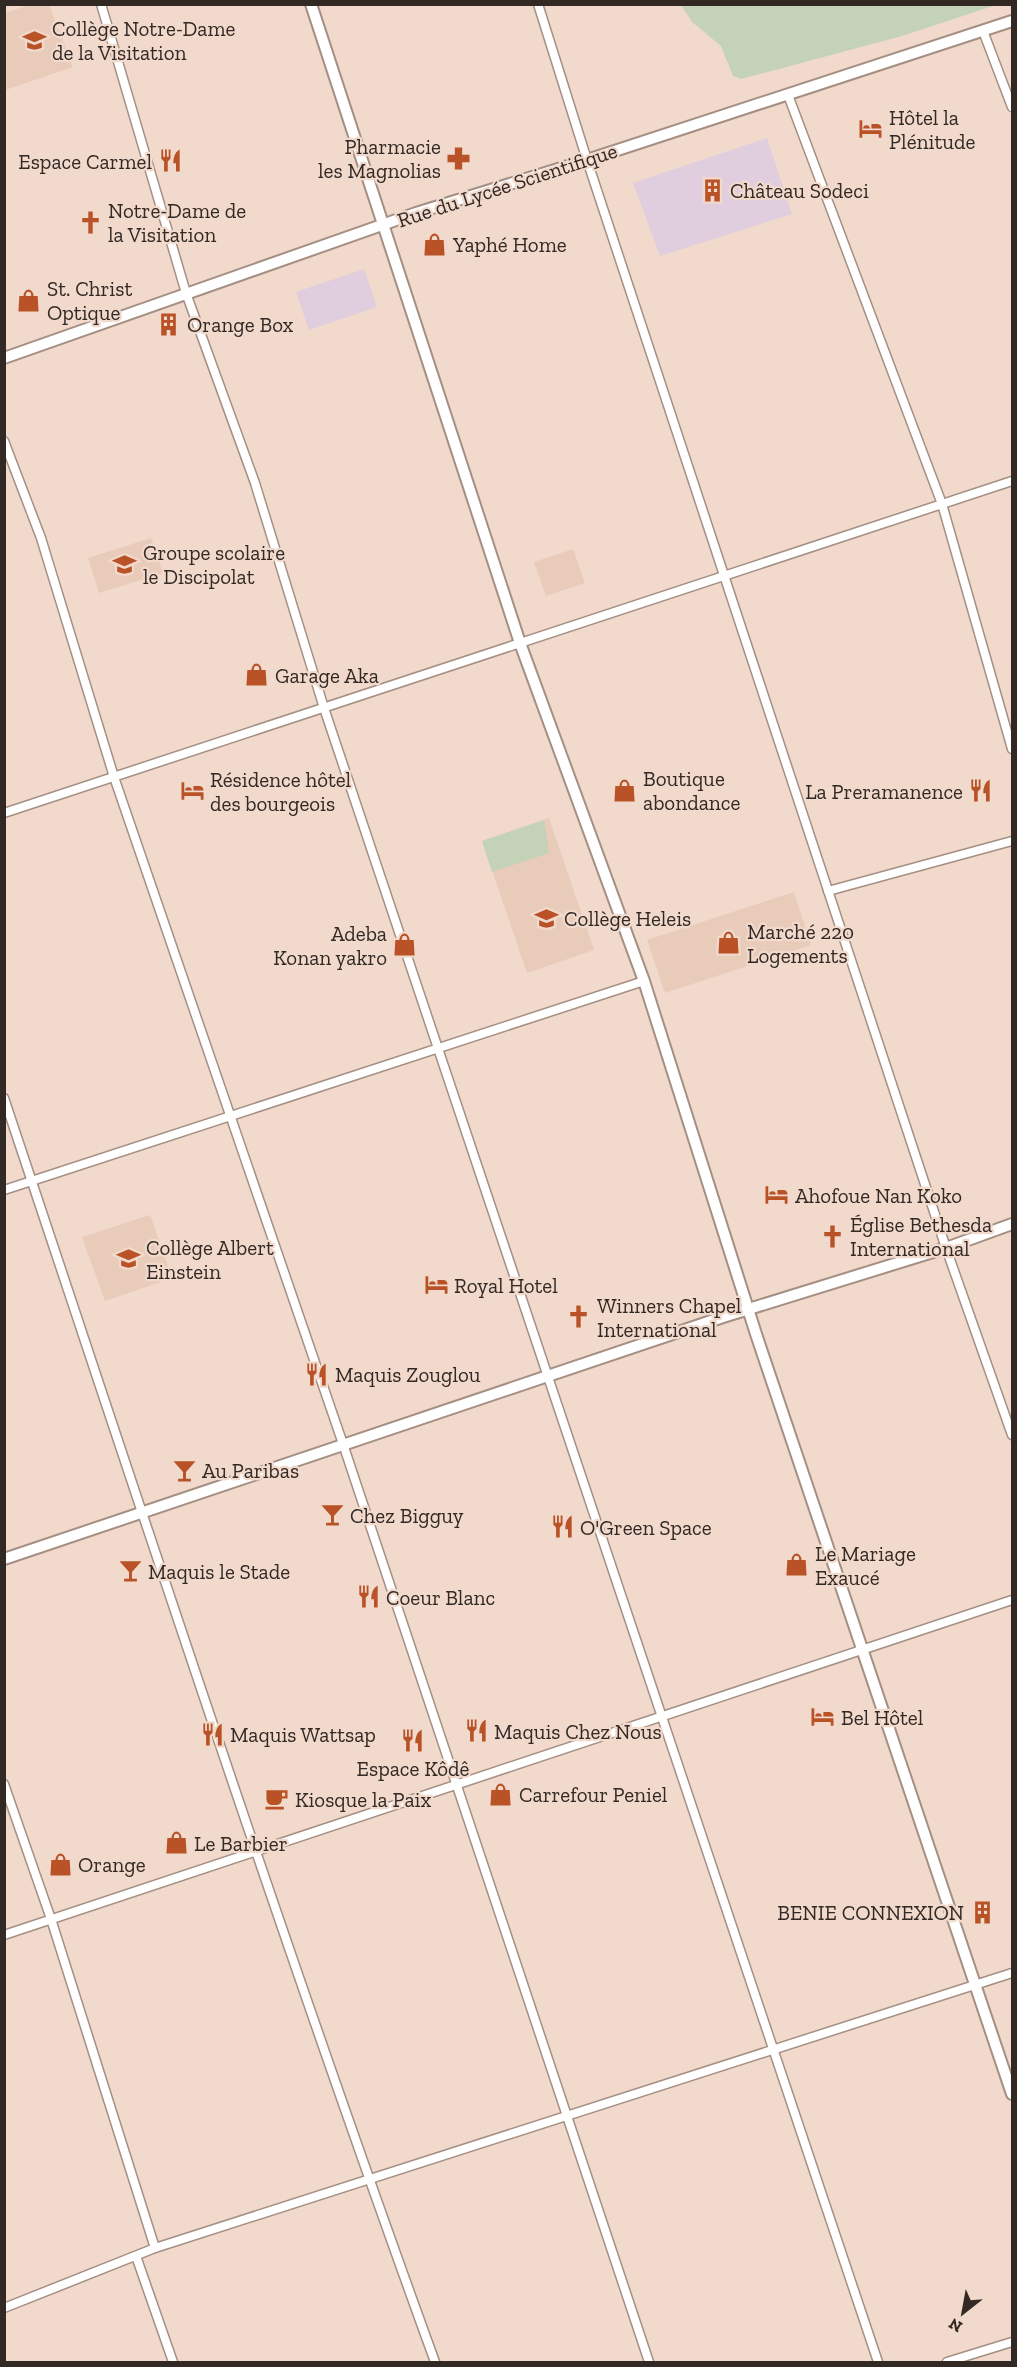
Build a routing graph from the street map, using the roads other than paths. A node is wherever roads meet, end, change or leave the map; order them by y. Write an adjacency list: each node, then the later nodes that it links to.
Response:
1 (100, 4): 10 (street)
2 (311, 4): 9 (street)
3 (538, 4): 8 (street)
4 (1012, 21): 5 (street, Rue du Lycée Scientifique)
5 (983, 31): 6 (street, Rue du Lycée Scientifique); 7 (street)
6 (788, 94): 8 (street, Rue du Lycée Scientifique); 14 (street)
7 (1012, 107)
8 (587, 160): 9 (street, Rue du Lycée Scientifique); 15 (street)
9 (384, 225): 10 (street, Rue du Lycée Scientifique); 16 (street)
10 (186, 294): 11 (street, Rue du Lycée Scientifique); 17 (street)
11 (4, 358)
12 (4, 441): 19 (street)
13 (1012, 481): 14 (street)
14 (942, 504): 15 (street); 18 (street)
15 (725, 576): 16 (street); 22 (street)
16 (520, 643): 17 (street); 23 (street)
17 (324, 708): 19 (street); 24 (street)
18 (1012, 749)
19 (114, 777): 20 (street); 26 (street)
20 (4, 813)
21 (1012, 841): 22 (street)
22 (828, 891): 30 (street)
23 (644, 981): 24 (street); 31 (street)
24 (438, 1047): 26 (street); 32 (street)
25 (4, 1098): 27 (street)
26 (231, 1115): 27 (street); 34 (street)
27 (32, 1181): 28 (street); 35 (street)
28 (4, 1190)
29 (1012, 1224): 30 (street)
30 (946, 1248): 31 (street); 33 (street)
31 (748, 1309): 32 (street); 38 (street)
32 (548, 1376): 34 (street); 39 (street)
33 (1012, 1435)
34 (343, 1444): 35 (street); 41 (street)
35 (142, 1513): 36 (street); 42 (street)
36 (4, 1559)
37 (1012, 1600): 38 (street)
38 (863, 1649): 39 (street); 46 (street)
39 (661, 1716): 41 (street); 47 (street)
40 (4, 1784): 43 (street)
41 (457, 1786): 42 (street); 49 (street)
42 (255, 1852): 43 (street); 50 (street)
43 (51, 1919): 44 (street); 51 (street)
44 (4, 1935)
45 (1012, 1973): 46 (street)
46 (976, 1984): 47 (street); 48 (street)
47 (773, 2049): 49 (street); 58 (street)
48 (1012, 2094)
49 (566, 2114): 50 (street); 57 (street)
50 (368, 2178): 51 (street); 56 (street)
51 (155, 2248): 52 (street)
52 (136, 2256): 53 (street); 55 (street)
53 (4, 2308)
54 (1012, 2342): 59 (street)
55 (173, 2362)
56 (435, 2362)
57 (649, 2362)
58 (878, 2362)
59 (947, 2362)

